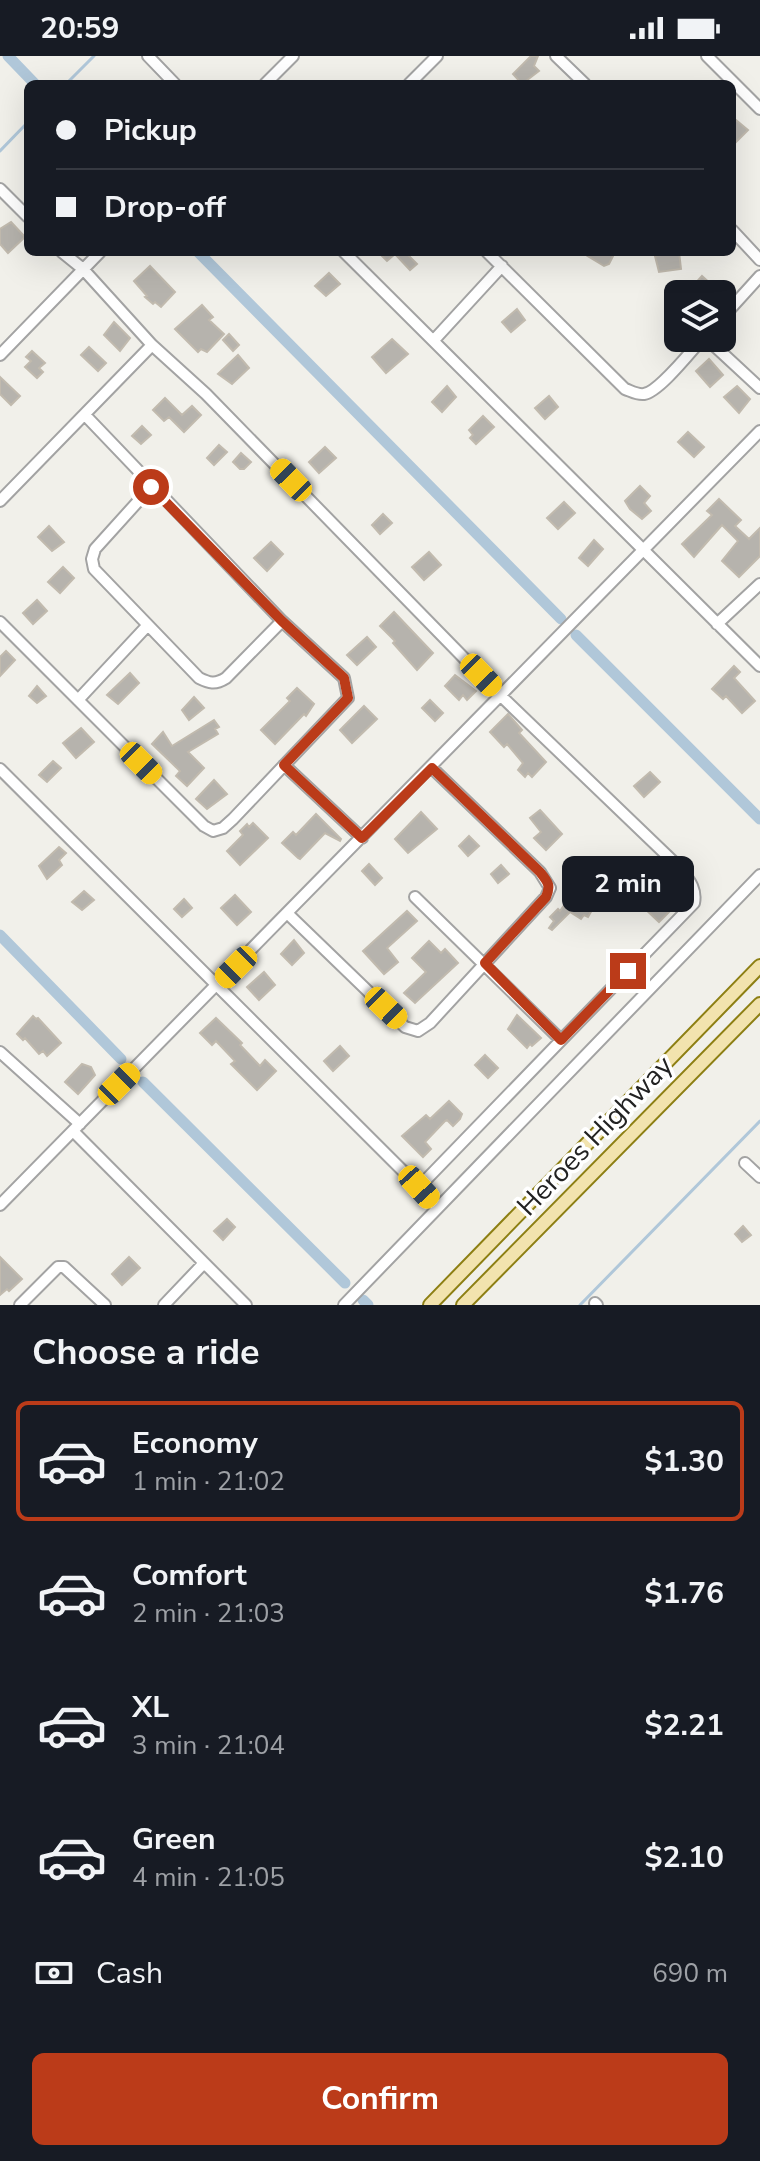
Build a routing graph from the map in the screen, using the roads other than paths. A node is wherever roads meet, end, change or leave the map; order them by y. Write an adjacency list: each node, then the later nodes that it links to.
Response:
1 (148, 56): 6 (street)
2 (293, 56): 7 (street)
3 (437, 56): 8 (street)
4 (556, 56): 9 (street)
5 (707, 56): 10 (street)
6 (171, 80)
7 (269, 80)
8 (413, 80)
9 (581, 80)
10 (731, 80)
11 (736, 85): 12 (street)
12 (760, 109)
13 (0, 189): 14 (street)
14 (10, 198): 15 (street); 16 (street)
15 (0, 208)
16 (24, 213)
17 (736, 234): 22 (street)
18 (67, 256): 24 (street)
19 (96, 256): 24 (street)
20 (348, 256): 27 (street)
21 (491, 256): 23 (street)
22 (760, 260)
23 (502, 266): 27 (street); 29 (street)
24 (83, 269): 28 (street); 31 (street)
25 (760, 276): 26 (street)
26 (736, 303)
27 (434, 340): 37 (street)
28 (152, 345): 33 (street); 44 (street)
29 (691, 352)
30 (720, 352): 32 (street)
31 (0, 355)
32 (760, 388)
33 (85, 415): 35 (street); 36 (street)
34 (760, 431): 37 (street)
35 (151, 487): 39 (street); 41 (street)
36 (0, 501)
37 (643, 552): 40 (street); 44 (street)
38 (760, 584): 40 (street)
39 (282, 621): 41 (street); 46 (street)
40 (717, 624): 43 (street)
41 (147, 626): 45 (street)
42 (3, 631): 45 (street)
43 (760, 666)
44 (502, 697): 47 (street); 57 (street)
45 (78, 700): 46 (street)
46 (284, 765): 49 (street)
47 (432, 768): 49 (street); 53 (street)
48 (0, 769): 55 (street)
49 (362, 838): 52 (street)
50 (760, 875): 64 (street)
51 (415, 897): 53 (street)
52 (288, 914): 53 (street); 55 (street)
53 (485, 963): 57 (street)
54 (760, 966): 71 (main road, Heroes Highway)
55 (218, 984): 59 (street); 62 (street)
56 (760, 1004): 72 (main road, Heroes Highway)
57 (561, 1040): 62 (street)
58 (0, 1052): 59 (street)
59 (76, 1127): 63 (street); 65 (street)
60 (745, 1163): 61 (street)
61 (760, 1177)
62 (419, 1187): 64 (street)
63 (0, 1205)
64 (437, 1208): 70 (street)
65 (204, 1263): 68 (street); 69 (street)
66 (20, 1305): 67 (street)
67 (105, 1305)
68 (164, 1305)
69 (246, 1305)
70 (344, 1305)
71 (430, 1305)
72 (463, 1305)

